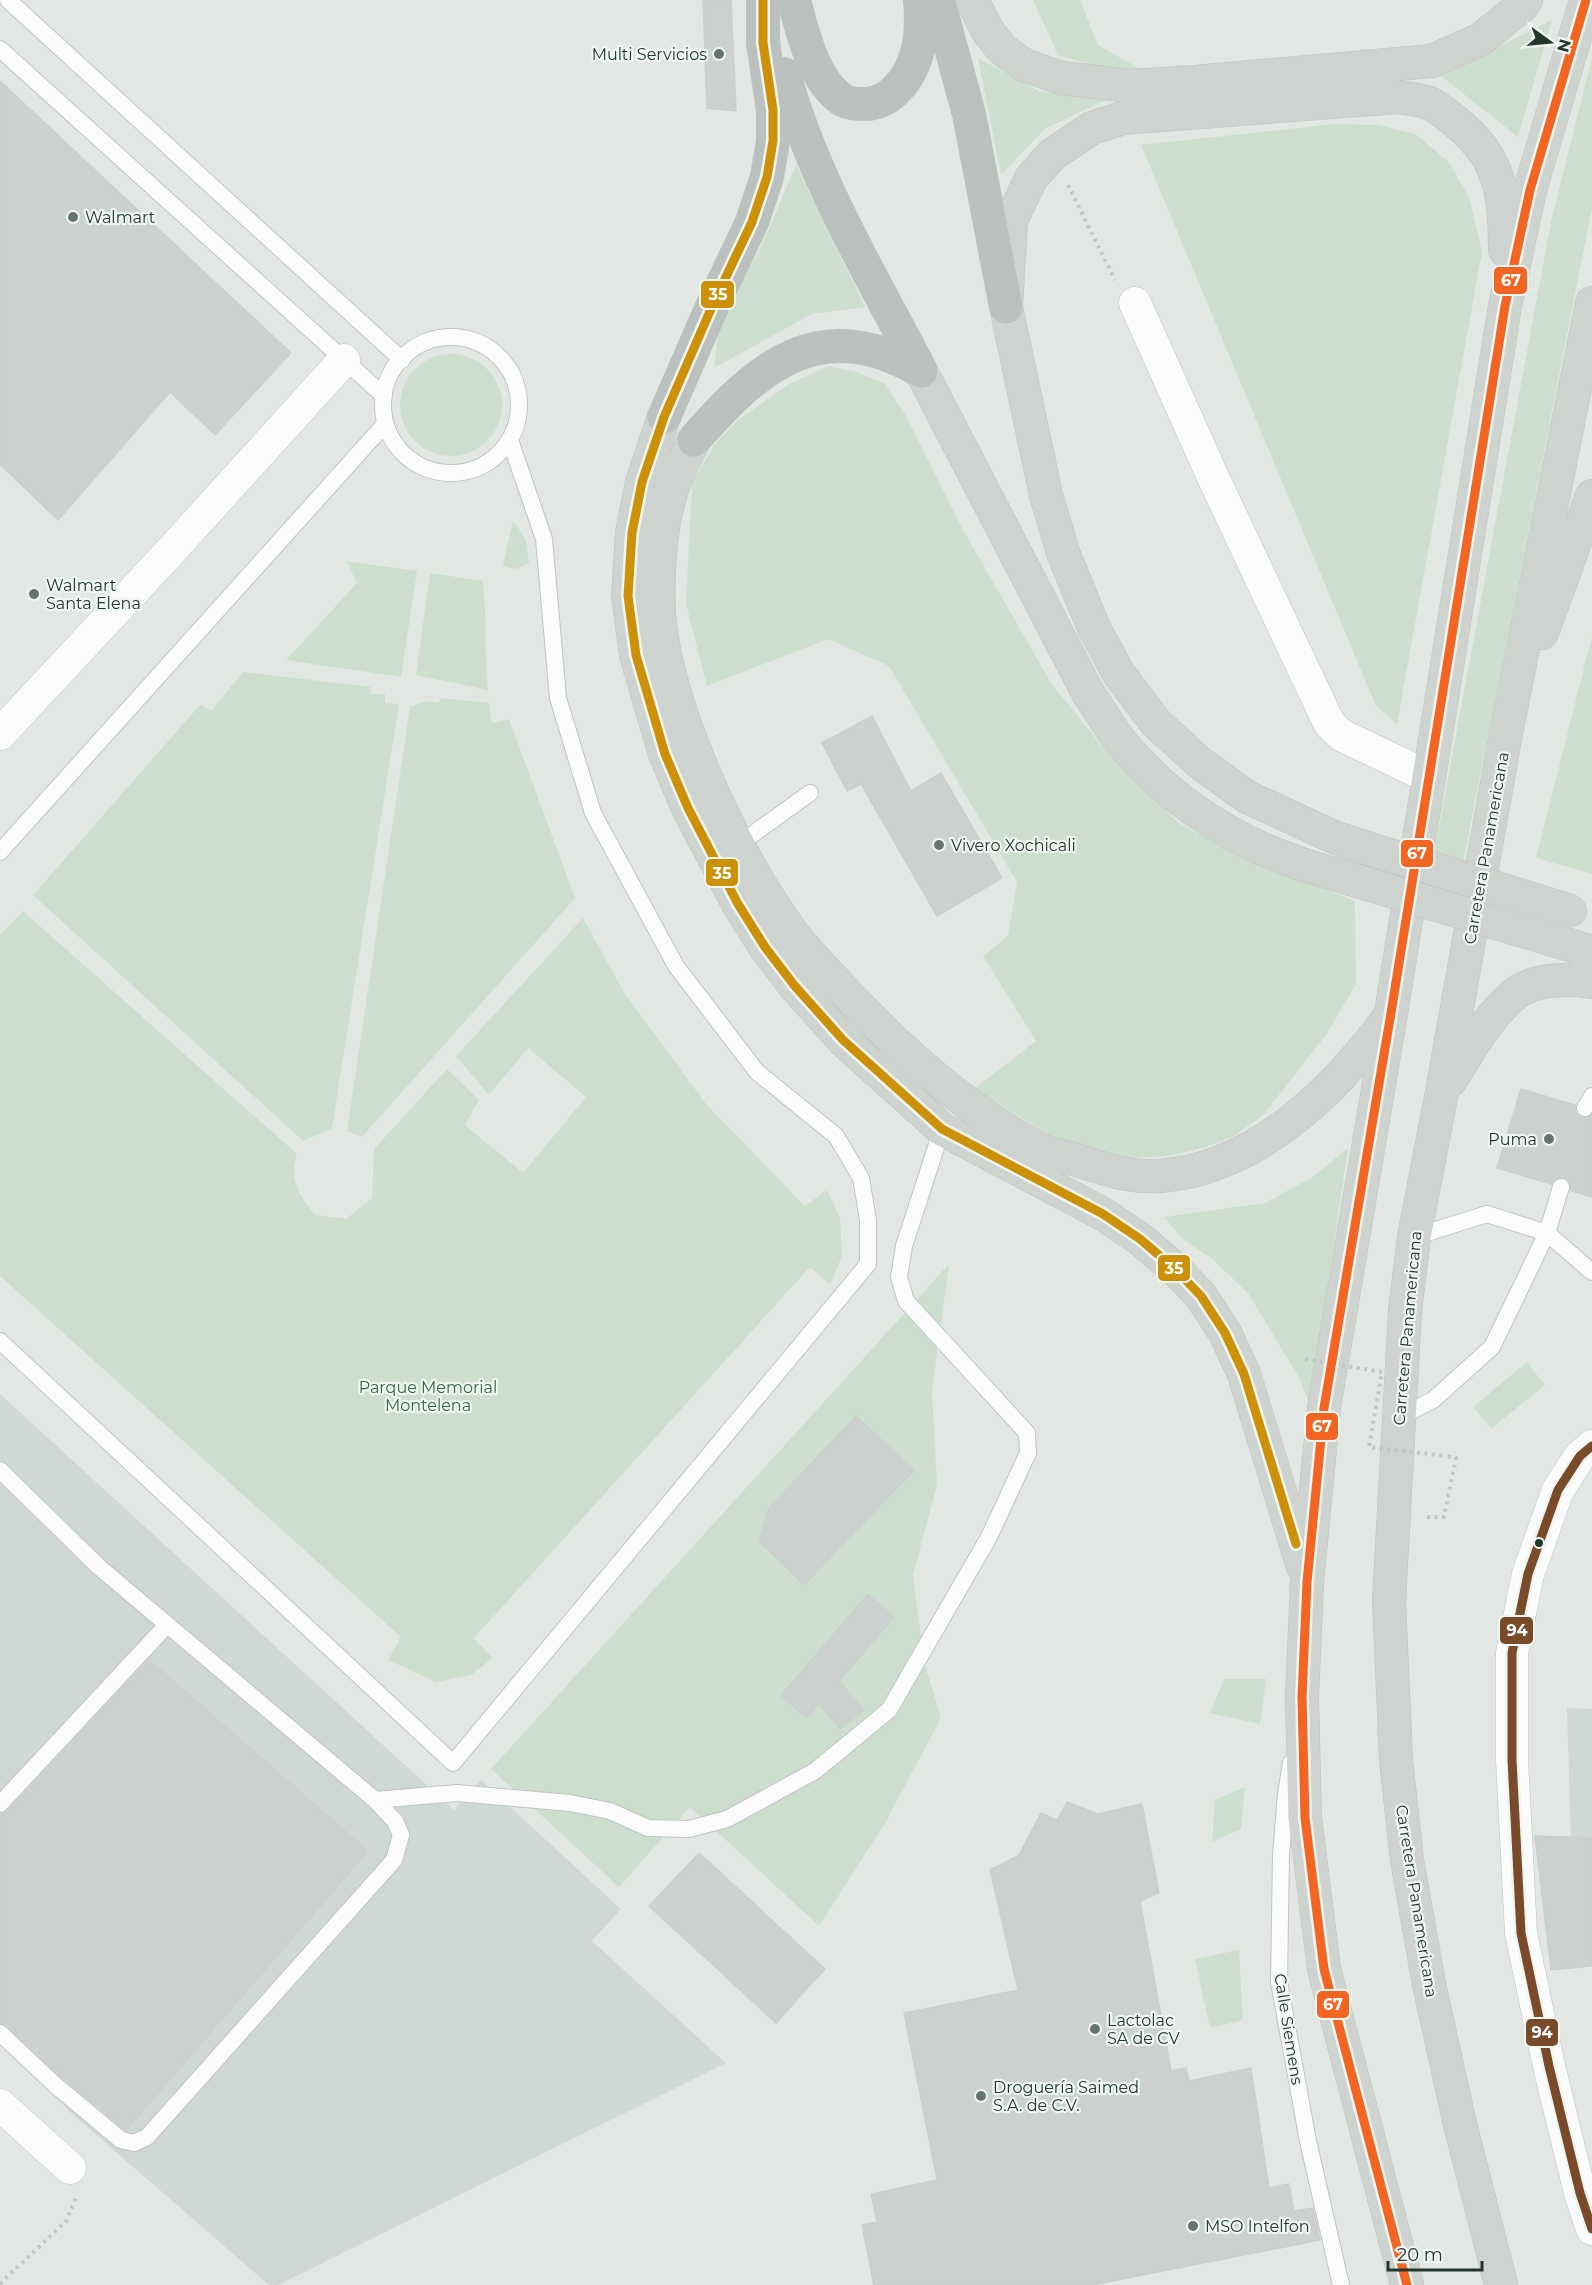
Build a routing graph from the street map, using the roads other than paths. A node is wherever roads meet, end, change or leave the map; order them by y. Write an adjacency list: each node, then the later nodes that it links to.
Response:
1 (8, 0): 16 (lane)
2 (763, 0): 19 (highway)
3 (769, 0): 17 (highway)
4 (794, 0): 5 (highway)
5 (920, 0)
6 (938, 0): 14 (highway)
7 (972, 0): 8 (main road)
8 (1526, 0)
9 (1586, 0): 13 (main road)
10 (0, 49): 15 (lane)
11 (1135, 303): 27 (street)
12 (1592, 303): 26 (main road, Carretera Panamericana)
13 (1504, 306): 14 (main road); 27 (main road)
14 (1006, 307): 31 (main road, bridge)
15 (344, 360): 18 (lane); 25 (street)
16 (402, 360): 18 (lane); 21 (lane)
17 (921, 371): 22 (highway); 32 (main road, bridge)
18 (384, 396): 20 (lane)
19 (664, 417): 23 (main road)
20 (385, 424): 21 (lane); 30 (lane)
21 (510, 440): 42 (lane)
22 (694, 440): 23 (main road)
23 (656, 487): 29 (main road); 36 (main road)
24 (1592, 496): 26 (main road)
25 (0, 734)
26 (1506, 734): 35 (main road, Carretera Panamericana)
27 (1429, 777): 34 (main road)
28 (810, 793): 29 (lane)
29 (739, 843): 37 (main road)
30 (0, 852)
31 (1582, 914)
32 (1579, 948)
33 (1592, 982): 35 (main road)
34 (1391, 1013): 37 (main road); 46 (main road)
35 (1442, 1092): 40 (main road, Carretera Panamericana)
36 (942, 1129): 37 (main road); 49 (lane)
37 (1036, 1163): 46 (main road)
38 (1561, 1187): 39 (lane)
39 (1547, 1233): 40 (lane); 41 (lane); 43 (lane)
40 (1414, 1237): 43 (main road, Carretera Panamericana)
41 (1592, 1272)
42 (0, 1341)
43 (1399, 1417): 57 (main road, Carretera Panamericana)
44 (1592, 1446): 54 (street)
45 (0, 1470): 47 (lane)
46 (1308, 1582): 48 (main road)
47 (167, 1624): 49 (lane); 50 (lane)
48 (1302, 1697): 55 (lane, Calle Siemens); 56 (main road)
49 (375, 1800): 51 (lane)
50 (0, 1804)
51 (0, 2033)
52 (0, 2105): 53 (street)
53 (70, 2168)
54 (1592, 2229)
55 (1341, 2285)
56 (1407, 2285)
57 (1501, 2285)

